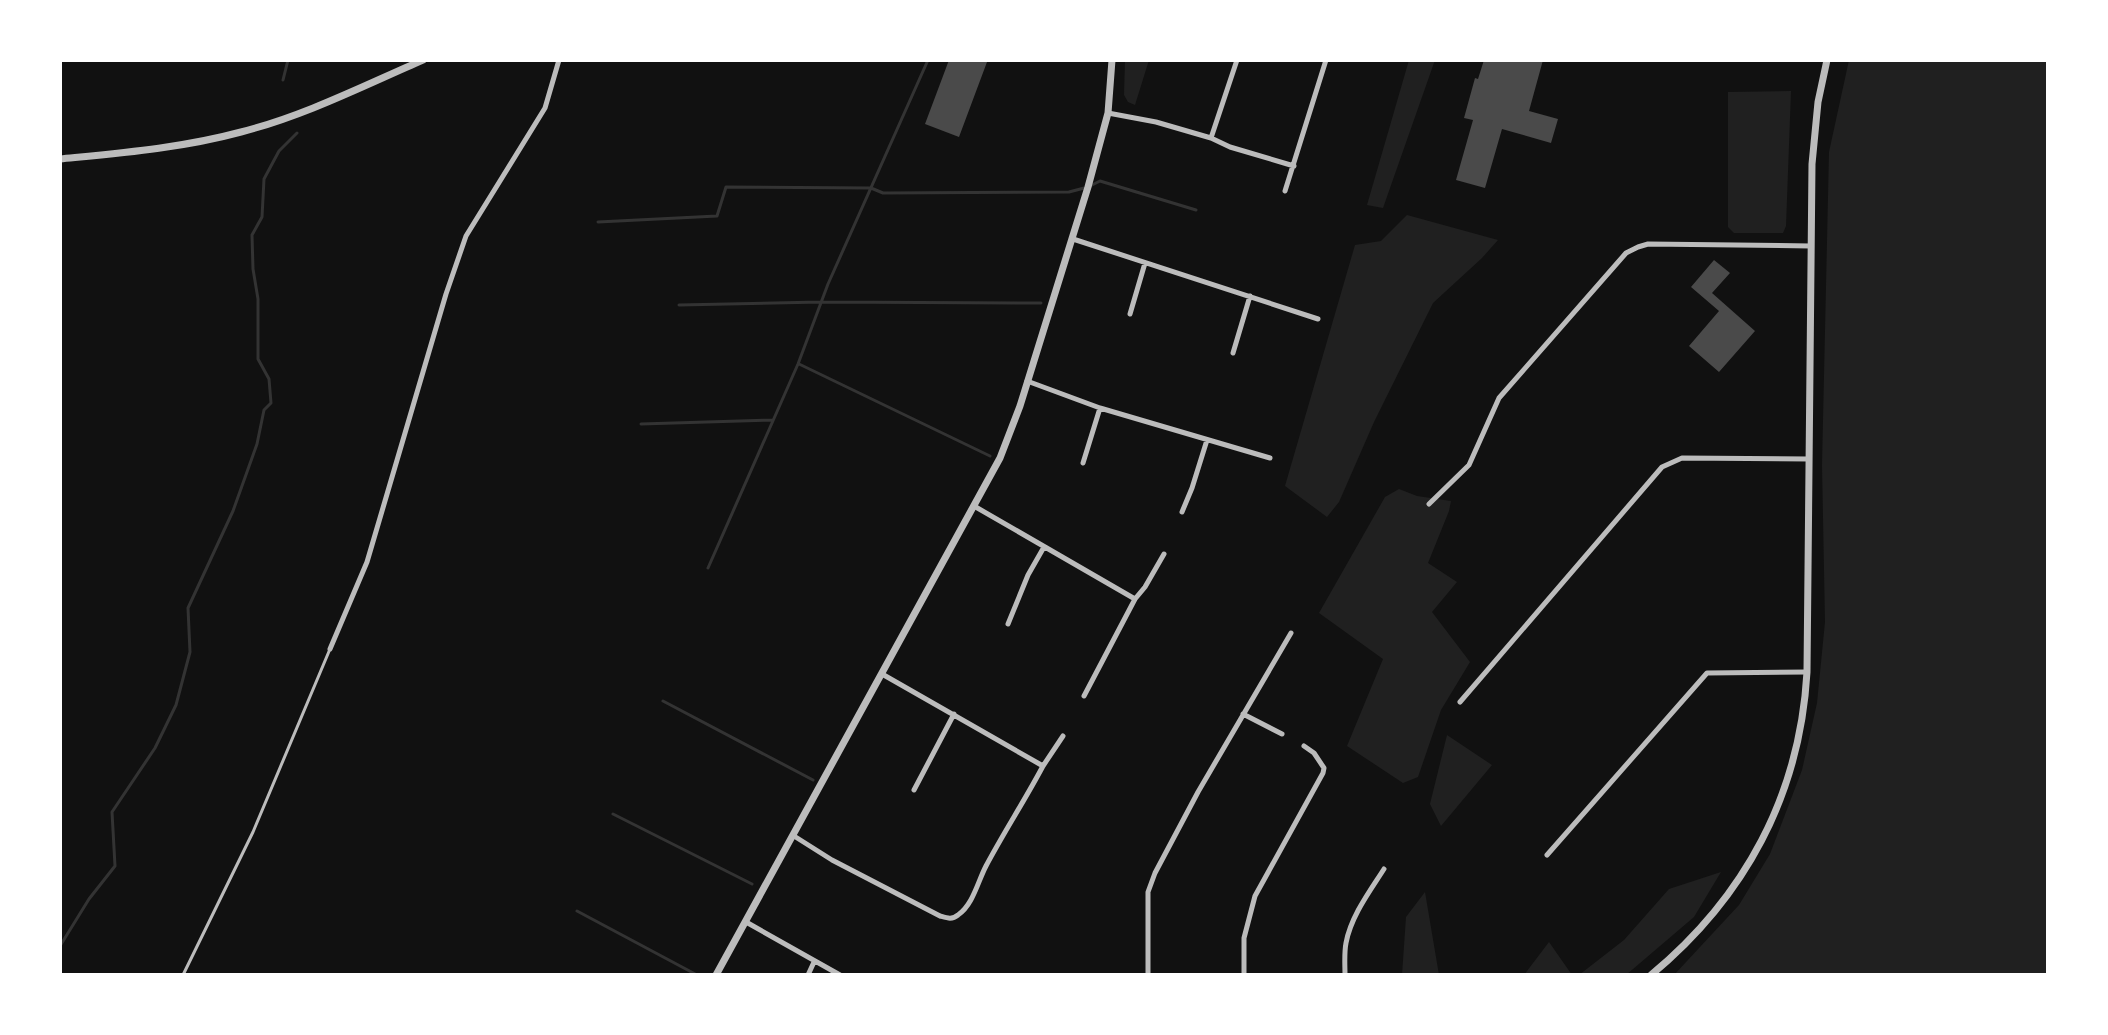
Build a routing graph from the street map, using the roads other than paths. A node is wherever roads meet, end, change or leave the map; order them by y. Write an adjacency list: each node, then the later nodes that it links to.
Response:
1 (423, 60): 9 (street)
2 (559, 60): 33 (street)
3 (1112, 60): 7 (street)
4 (1237, 60): 8 (street)
5 (1326, 60): 10 (street)
6 (1827, 60): 13 (street)
7 (1108, 113): 8 (street); 12 (street)
8 (1211, 138): 10 (street)
9 (60, 159)
10 (1294, 166): 11 (street)
11 (1285, 191)
12 (1073, 239): 14 (street); 19 (street)
13 (1811, 246): 23 (street); 25 (street)
14 (1145, 263): 15 (street); 16 (street)
15 (1250, 296): 17 (street); 18 (street)
16 (1130, 314)
17 (1318, 319)
18 (1233, 353)
19 (1027, 381): 20 (street); 26 (street)
20 (1100, 408): 21 (street); 24 (street)
21 (1207, 440): 22 (street); 27 (street)
22 (1270, 458)
23 (1809, 459): 34 (street); 37 (street)
24 (1083, 463)
25 (1429, 504)
26 (974, 506): 28 (street); 35 (street)
27 (1182, 512)
28 (1044, 547): 30 (street); 31 (street)
29 (1164, 554): 30 (street)
30 (1135, 599): 36 (street)
31 (1008, 624)
32 (1291, 633): 39 (street)
33 (330, 649): 50 (lane)
34 (1807, 672): 46 (street); 57 (street)
35 (882, 674): 38 (street); 45 (street)
36 (1084, 696)
37 (1460, 702)
38 (954, 714): 43 (street); 44 (street)
39 (1243, 714): 40 (street); 54 (street)
40 (1282, 734)
41 (1063, 736): 43 (street)
42 (1304, 746): 55 (street)
43 (1043, 766): 45 (street)
44 (914, 790)
45 (794, 836): 48 (street)
46 (1547, 855)
47 (1384, 869): 56 (street)
48 (746, 922): 49 (street); 51 (street)
49 (814, 961): 52 (street); 53 (street)
50 (183, 975)
51 (716, 975)
52 (808, 975)
53 (840, 975)
54 (1148, 975)
55 (1244, 975)
56 (1345, 975)
57 (1651, 975)

